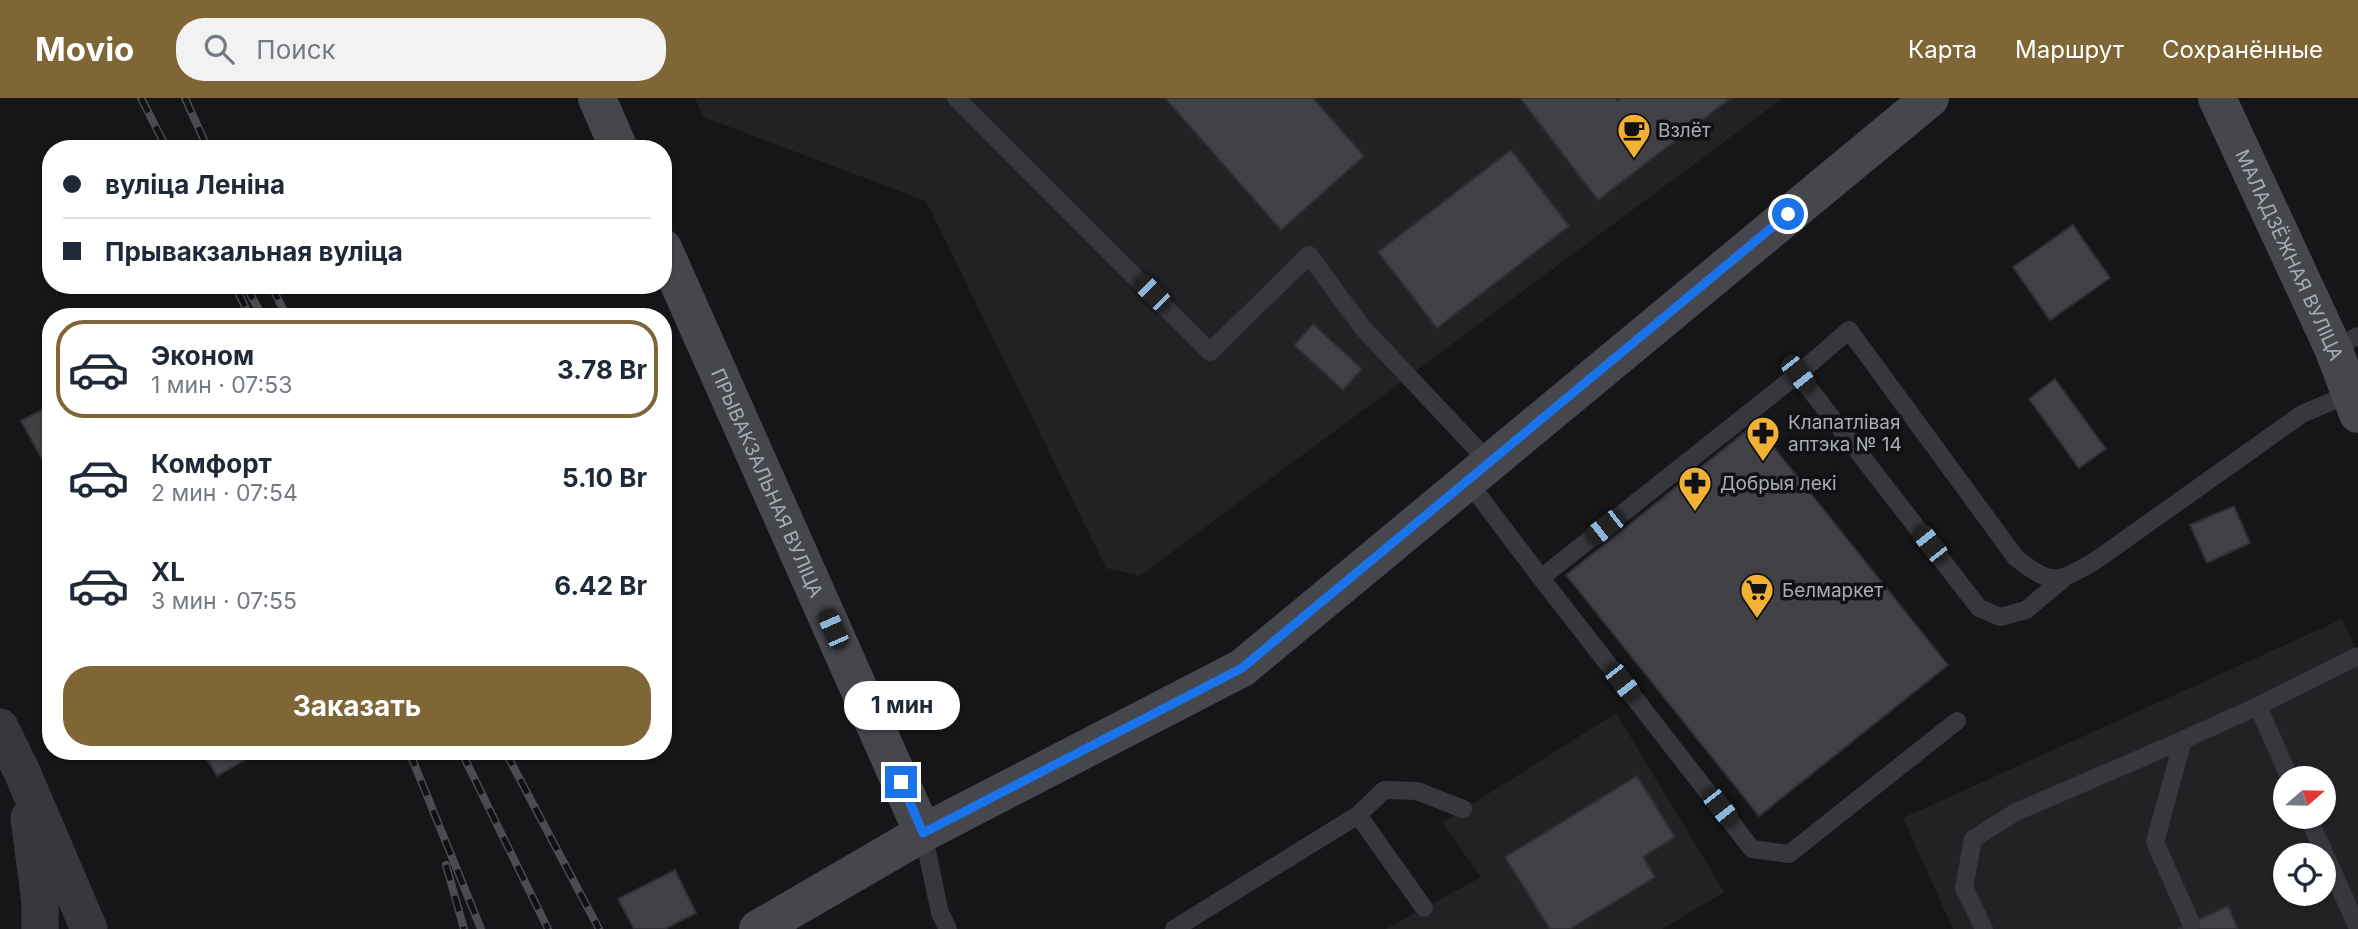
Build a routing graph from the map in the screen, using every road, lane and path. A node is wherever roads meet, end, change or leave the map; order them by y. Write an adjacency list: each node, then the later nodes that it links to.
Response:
1 (597, 98): 5 (street)
2 (956, 98): 10 (lane)
3 (1930, 98): 10 (street)
4 (2217, 98): 7 (street, МАЛАДЗЁЖНАЯ ВУЛІЦА)
5 (615, 140)
6 (672, 268): 23 (street, ПРЫВАКЗАЛЬНАЯ ВУЛІЦА)
7 (2345, 342): 9 (street, МАЛАДЗЁЖНАЯ ВУЛІЦА)
8 (1798, 374): 11 (lane); 12 (lane); 12 (lane)
9 (2354, 404): 12 (lane)
10 (1478, 471): 11 (lane); 23 (street)
11 (1541, 578): 15 (lane)
12 (2063, 579)
13 (2358, 656): 14 (lane)
14 (2258, 706): 17 (lane); 18 (lane)
15 (1957, 720)
16 (0, 727): 19 (street)
17 (2183, 740): 25 (lane); 32 (lane)
18 (2284, 766)
19 (22, 772): 27 (street); 28 (street)
20 (1463, 809): 21 (lane)
21 (1358, 815): 24 (lane); 31 (lane)
22 (2314, 830): 26 (lane)
23 (923, 833): 29 (street); 30 (lane)
24 (1424, 908)
25 (2191, 923)
26 (2358, 928)
27 (40, 929)
28 (89, 929)
29 (758, 929)
30 (948, 929)
31 (1174, 929)
32 (1984, 929)

